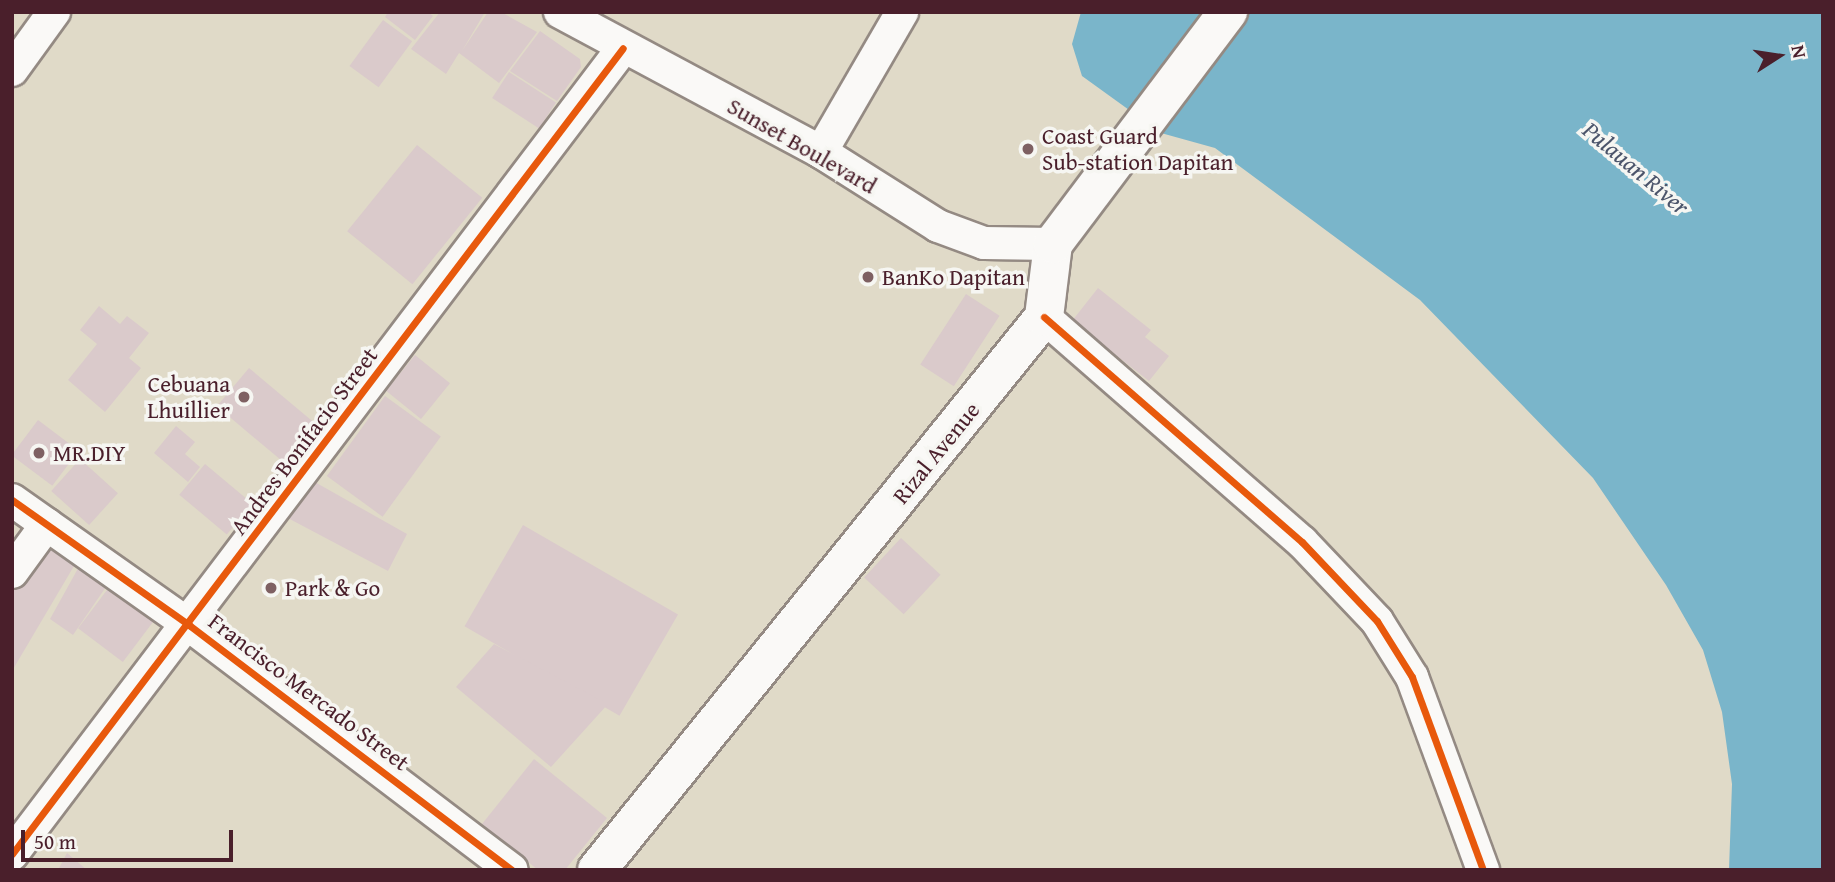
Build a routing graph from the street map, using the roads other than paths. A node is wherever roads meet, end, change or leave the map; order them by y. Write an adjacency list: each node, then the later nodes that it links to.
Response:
1 (54, 12): 6 (street)
2 (560, 12): 5 (street, Sunset Boulevard)
3 (902, 12): 7 (street)
4 (1228, 12): 8 (main road)
5 (623, 48): 7 (street, Sunset Boulevard); 13 (street, Andres Bonifacio Street)
6 (12, 70)
7 (821, 152): 8 (street, Sunset Boulevard)
8 (1053, 244): 9 (main road)
9 (1044, 317): 16 (main road, Rizal Avenue); 17 (street)
10 (12, 500): 11 (street, Francisco Mercado Street)
11 (47, 524): 12 (street); 13 (street, Francisco Mercado Street)
12 (12, 572)
13 (189, 625): 14 (street, Andres Bonifacio Street); 15 (street, Francisco Mercado Street)
14 (12, 854)
15 (512, 870)
16 (597, 870)
17 (1483, 870)

